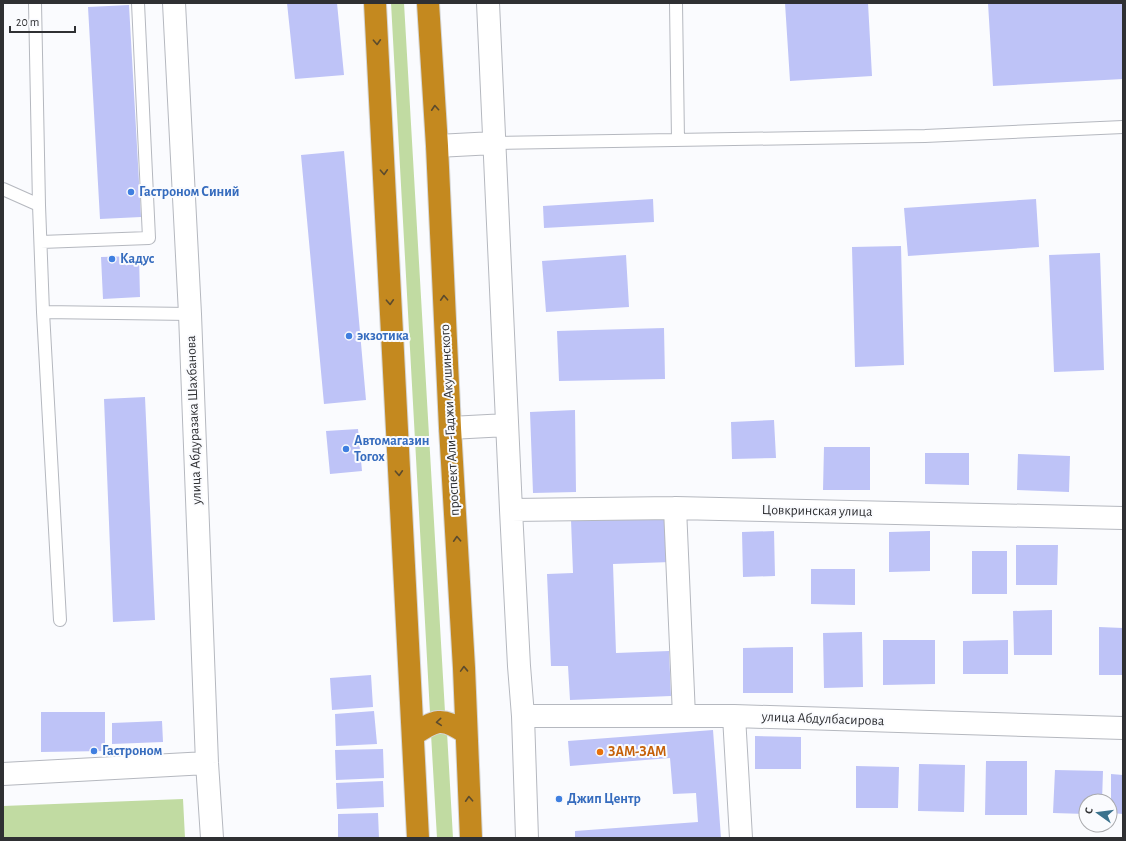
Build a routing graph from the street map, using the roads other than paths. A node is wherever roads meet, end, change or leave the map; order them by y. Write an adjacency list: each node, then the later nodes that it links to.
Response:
1 (35, 3): 13 (lane)
2 (138, 3): 14 (lane)
3 (174, 3): 16 (street, улица Абдуразака Шахбанова)
4 (375, 3): 28 (highway, one-way to 28)
5 (428, 3): 11 (highway, проспект Али-Гаджи Акушинского, one-way to 5)
6 (488, 3): 10 (street)
7 (676, 3): 9 (lane)
8 (1123, 127): 9 (lane)
9 (678, 140): 10 (lane)
10 (494, 143): 11 (street); 17 (street)
11 (437, 146): 18 (highway, проспект Али-Гаджи Акушинского, one-way to 11)
12 (3, 190): 13 (lane)
13 (39, 205): 14 (lane)
14 (41, 242): 15 (lane)
15 (43, 312): 16 (lane); 22 (lane)
16 (190, 314): 29 (street, улица Абдуразака Шахбанова)
17 (507, 425): 18 (street); 20 (street)
18 (450, 428): 27 (highway, проспект Али-Гаджи Акушинского, one-way to 18)
19 (675, 508): 20 (street, Цовкринская улица); 21 (street, Цовкринская улица); 24 (street)
20 (511, 510): 23 (street)
21 (1123, 518)
22 (60, 620)
23 (523, 716): 24 (street, улица Абдулбасирова); 34 (street)
24 (684, 716): 25 (street, улица Абдулбасирова)
25 (734, 716): 26 (street, улица Абдулбасирова); 35 (street)
26 (1123, 728)
27 (466, 733): 28 (highway, one-way to 28); 33 (highway, проспект Али-Гаджи Акушинского, one-way to 27)
28 (412, 735): 32 (highway)
29 (207, 763): 30 (street); 31 (street, улица Абдуразака Шахбанова)
30 (3, 774)
31 (212, 838)
32 (418, 838)
33 (471, 838)
34 (527, 838)
35 (741, 838)

